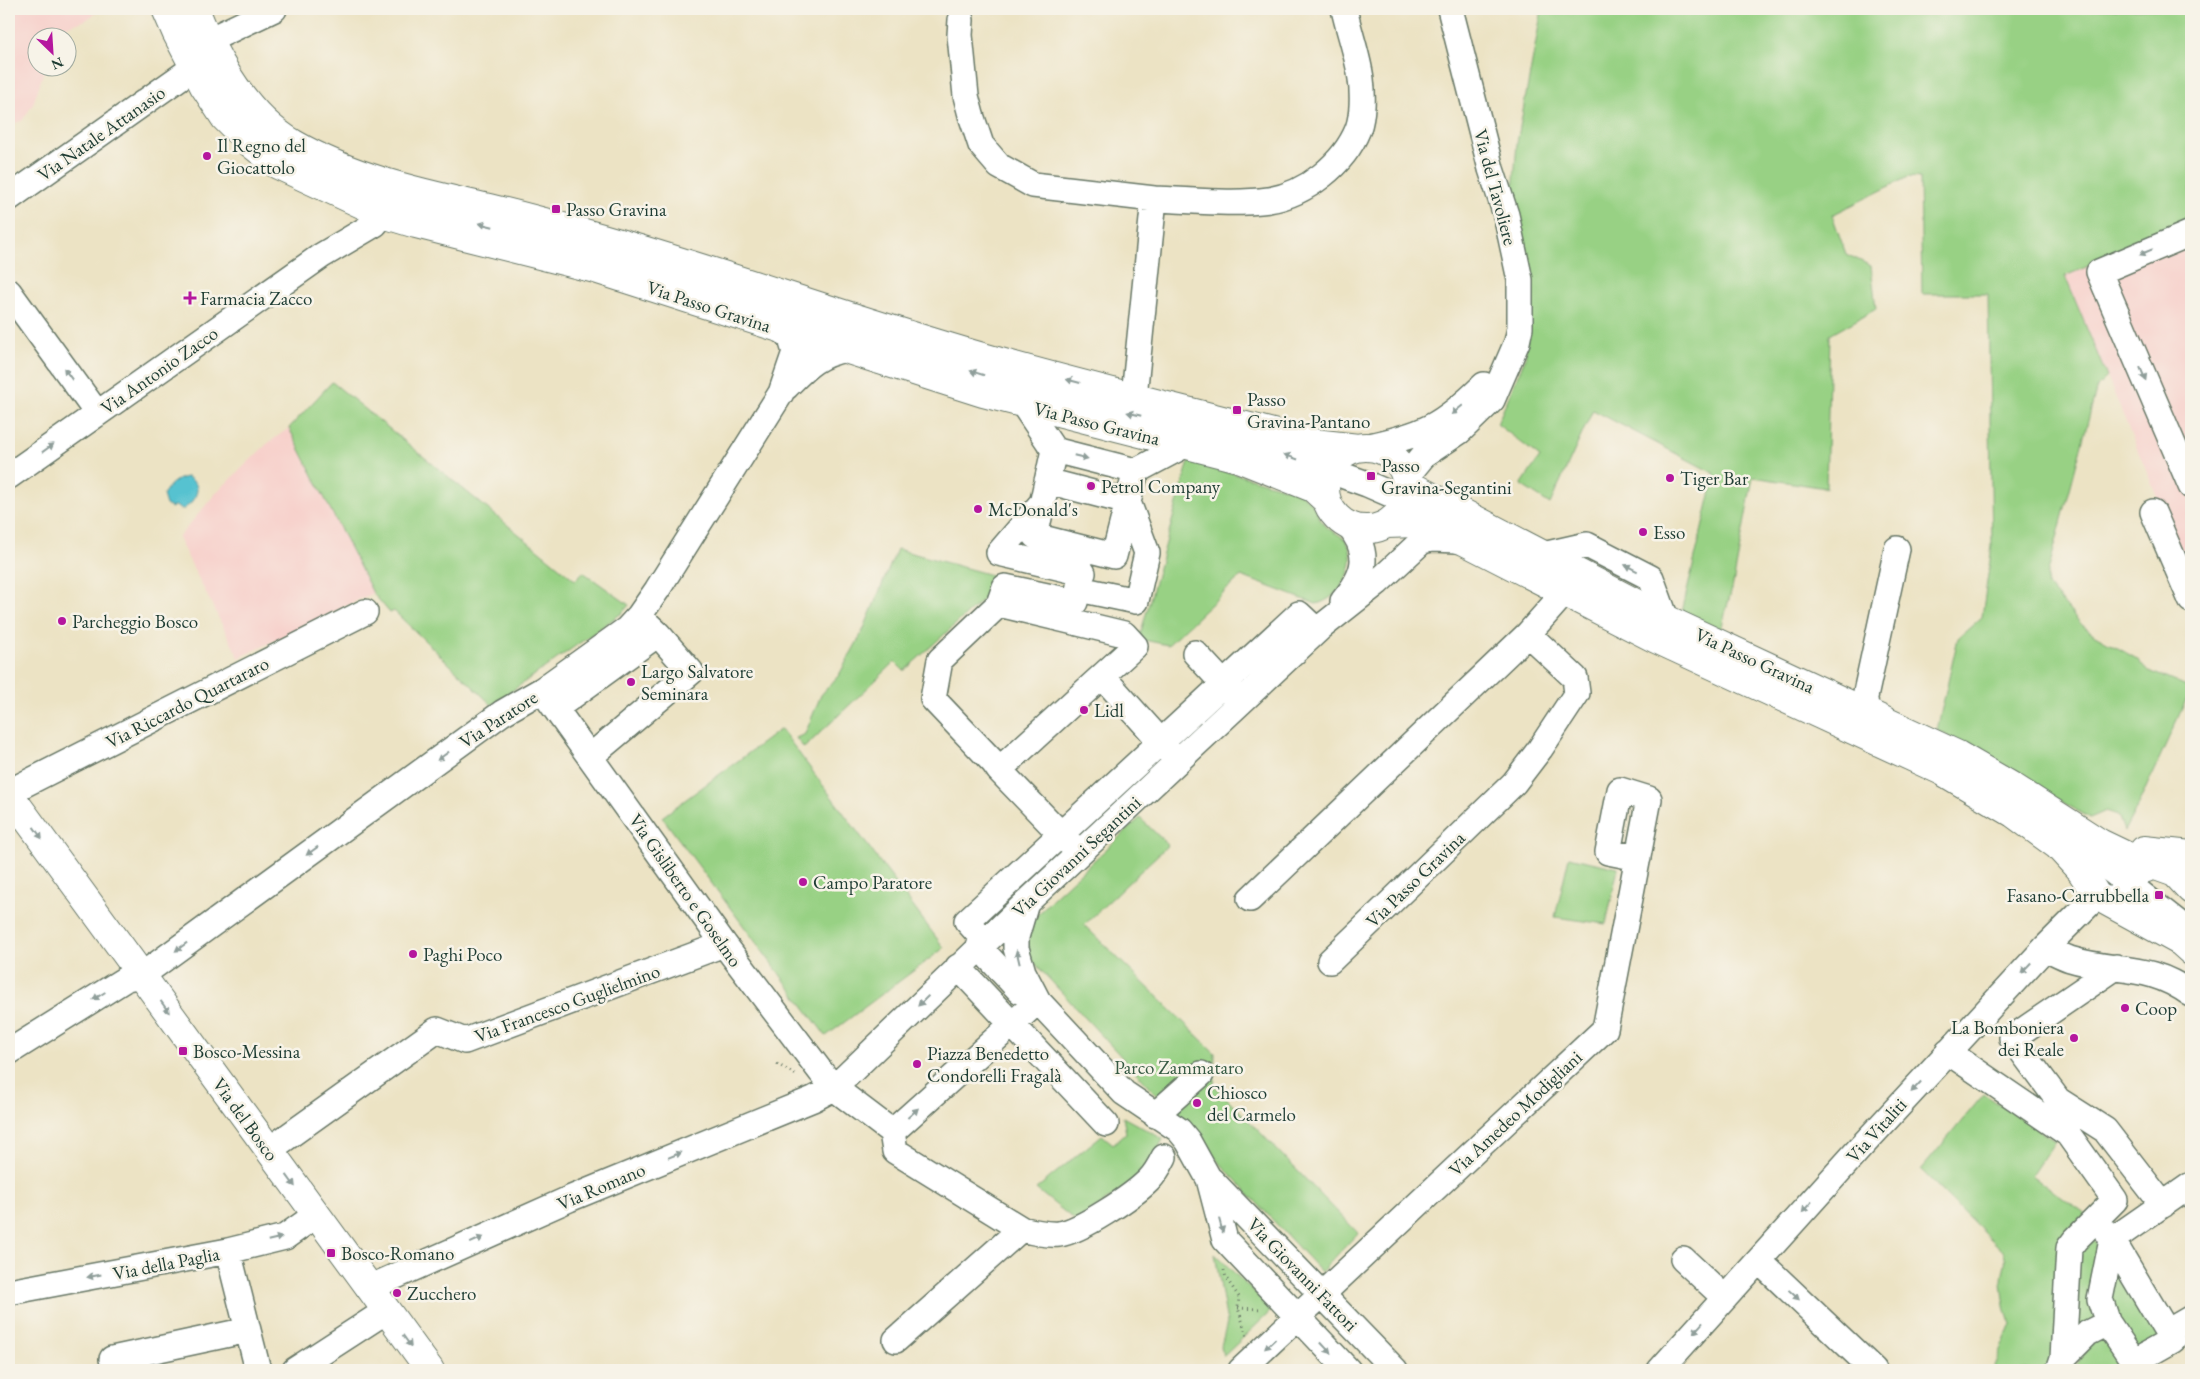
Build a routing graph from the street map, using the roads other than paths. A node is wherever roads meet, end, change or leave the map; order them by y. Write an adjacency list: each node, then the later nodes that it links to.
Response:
1 (166, 9): 9 (main road, Via Passo Gravina)
2 (180, 9): 11 (street)
3 (195, 9): 8 (main road, Via Passo Gravina)
4 (274, 9): 8 (street)
5 (1344, 9): 12 (street)
6 (1450, 9): 17 (street, Via del Tavoliere)
7 (961, 20): 12 (street)
8 (209, 40): 11 (main road, Via Passo Gravina)
9 (193, 68): 10 (street, Via Natale Attanasio); 11 (main road, Via Passo Gravina)
10 (9, 198)
11 (387, 199): 15 (main road, Via Passo Gravina); 19 (main road, Via Passo Gravina, one-way to 11); 21 (street, Via Antonio Zacco); 26 (street, one-way to 11)
12 (1154, 199): 19 (street)
13 (2191, 233): 25 (street, one-way to 25)
14 (9, 292): 21 (street, one-way to 14)
15 (784, 331): 16 (main road, Via Passo Gravina); 18 (street, Via Paratore)
16 (846, 349): 18 (street, Via Paratore); 20 (main road, Via Passo Gravina)
17 (1506, 365): 23 (street, one-way to 23); 33 (street)
18 (781, 393): 45 (street, Via Paratore)
19 (1134, 396): 23 (main road, Via Passo Gravina)
20 (1023, 404): 22 (main road, Via Passo Gravina); 24 (street)
21 (96, 413): 28 (street, Via Antonio Zacco, one-way to 21)
22 (1185, 445): 27 (street); 31 (main road, Via Passo Gravina)
23 (1362, 447): 26 (main road); 33 (main road, Via Passo Gravina)
24 (1054, 450): 27 (street, one-way to 27); 30 (street)
25 (2186, 460): 29 (street)
26 (1329, 470): 31 (main road); 33 (street)
27 (1136, 471): 32 (street)
28 (9, 476)
29 (2191, 486)
30 (1044, 492): 32 (street); 38 (street); 39 (street)
31 (1327, 501): 35 (main road, Via Passo Gravina)
32 (1128, 502): 38 (street); 39 (street)
33 (1399, 503): 35 (main road); 36 (main road, Via Passo Gravina); 40 (street); 54 (main road, Via Passo Gravina, one-way to 33); 66 (street)
34 (2153, 512): 42 (street)
35 (1348, 525): 46 (street, Via Giovanni Segantini)
36 (1464, 541): 40 (street, Via Giovanni Segantini); 41 (main road, Via Passo Gravina)
37 (1897, 549): 54 (street)
38 (1089, 550): 39 (street)
39 (1081, 581): 43 (street)
40 (1377, 583): 46 (street, Via Giovanni Segantini)
41 (1565, 592): 48 (street); 68 (main road, Via Passo Gravina)
42 (2191, 600)
43 (999, 604): 50 (street); 58 (street)
44 (365, 612): 59 (street, Via Riccardo Quartararo)
45 (639, 616): 47 (street); 52 (street, Via Paratore)
46 (1318, 630): 51 (street); 53 (street, Via Giovanni Segantini)
47 (658, 634): 52 (street); 56 (street)
48 (1528, 634): 69 (street); 76 (street, Via Passo Gravina)
49 (1195, 653): 51 (street)
50 (1102, 676): 55 (street); 58 (street)
51 (1224, 684): 53 (street); 55 (street)
52 (549, 699): 56 (street, Via Gisliberto e Goselmo); 79 (street, Via Paratore, one-way to 79)
53 (1240, 702): 57 (street, Via Giovanni Segantini)
54 (1866, 712): 61 (main road, Via Passo Gravina)
55 (1162, 742): 57 (street); 60 (street)
56 (591, 756): 73 (street, Via Gisliberto e Goselmo)
57 (1178, 760): 62 (street, Via Giovanni Segantini)
58 (999, 770): 60 (street)
59 (9, 793): 79 (main road, Via del Bosco, one-way to 79)
60 (1061, 834): 62 (street); 74 (street)
61 (2100, 843): 63 (main road); 65 (main road)
62 (1079, 853): 70 (street, Via Giovanni Segantini)
63 (2191, 856): 65 (main road)
64 (1638, 858): 106 (street, Via Amedeo Modigliani)
65 (2156, 866): 66 (main road); 67 (main road)
66 (2126, 883): 71 (main road); 72 (street)
67 (2191, 890)
68 (2097, 896): 71 (main road, Via Passo Gravina); 75 (street, Via Vitaliti)
69 (1250, 899)
70 (1026, 902): 74 (street, Via Giovanni Segantini); 81 (street, Via Giovanni Fattori, one-way to 70)
71 (2134, 916): 72 (main road, Via Passo Gravina)
72 (2189, 937)
73 (724, 944): 86 (street, Via Gisliberto e Goselmo); 91 (street, Via Francesco Guglielmino)
74 (982, 944): 78 (street, Via Giovanni Segantini); 81 (street)
75 (2045, 948): 77 (street); 84 (street, Via Vitaliti, one-way to 84)
76 (1330, 961)
77 (2116, 967): 80 (street); 87 (street)
78 (958, 968): 82 (street); 86 (street, Via Giovanni Segantini, one-way to 86)
79 (142, 975): 83 (street, Via Paratore, one-way to 83); 91 (main road, Via del Bosco, one-way to 91)
80 (2191, 994)
81 (1038, 1001): 82 (street); 88 (street, Via Giovanni Fattori)
82 (1011, 1025): 89 (street); 90 (street, one-way to 82)
83 (9, 1052)
84 (1948, 1052): 87 (street); 103 (street, Via Vitaliti, one-way to 103)
85 (1201, 1074): 88 (street)
86 (834, 1088): 90 (street); 104 (street, Via Romano, one-way to 86)
87 (2055, 1099): 93 (street); 97 (street)
88 (1155, 1114): 94 (street, Via Giovanni Fattori)
89 (1106, 1124)
90 (892, 1132): 99 (street)
91 (269, 1150): 98 (main road, Via del Bosco, one-way to 98)
92 (1164, 1157): 99 (street)
93 (2139, 1174): 96 (street); 97 (street)
94 (1209, 1179): 106 (street, Via Giovanni Fattori); 109 (street, Via Giovanni Fattori, one-way to 109)
95 (2191, 1186): 96 (street)
96 (2163, 1205): 100 (street)
97 (2107, 1209): 100 (street); 116 (street)
98 (316, 1216): 101 (street, Via della Paglia, one-way to 98); 104 (main road, Via del Bosco)
99 (1021, 1230): 114 (street)
100 (2112, 1240): 111 (street); 113 (street)
101 (228, 1251): 105 (street, Via della Paglia, one-way to 105); 112 (street)
102 (1682, 1259): 107 (street)
103 (1759, 1261): 107 (street, Via Vitaliti); 124 (street, one-way to 124)
104 (369, 1288): 108 (main road, Via del Bosco)
105 (9, 1292)
106 (1323, 1294): 109 (street, Via Amedeo Modigliani); 117 (street, Via Giovanni Fattori)
107 (1726, 1298): 123 (street, Via Vitaliti, one-way to 123)
108 (386, 1311): 119 (street); 120 (main road, Via del Bosco, one-way to 120)
109 (1298, 1317): 121 (street, Via Amedeo Modigliani, one-way to 121); 122 (street, Via Giovanni Fattori, one-way to 122)
110 (2191, 1318): 113 (street)
111 (2108, 1322): 113 (street); 116 (street)
112 (248, 1330): 115 (street); 118 (street)
113 (2167, 1332)
114 (896, 1340)
115 (112, 1359)
116 (2061, 1364)
117 (1387, 1368)
118 (258, 1370)
119 (295, 1370)
120 (430, 1370)
121 (1241, 1370)
122 (1348, 1370)
123 (1660, 1370)
124 (1874, 1370)

